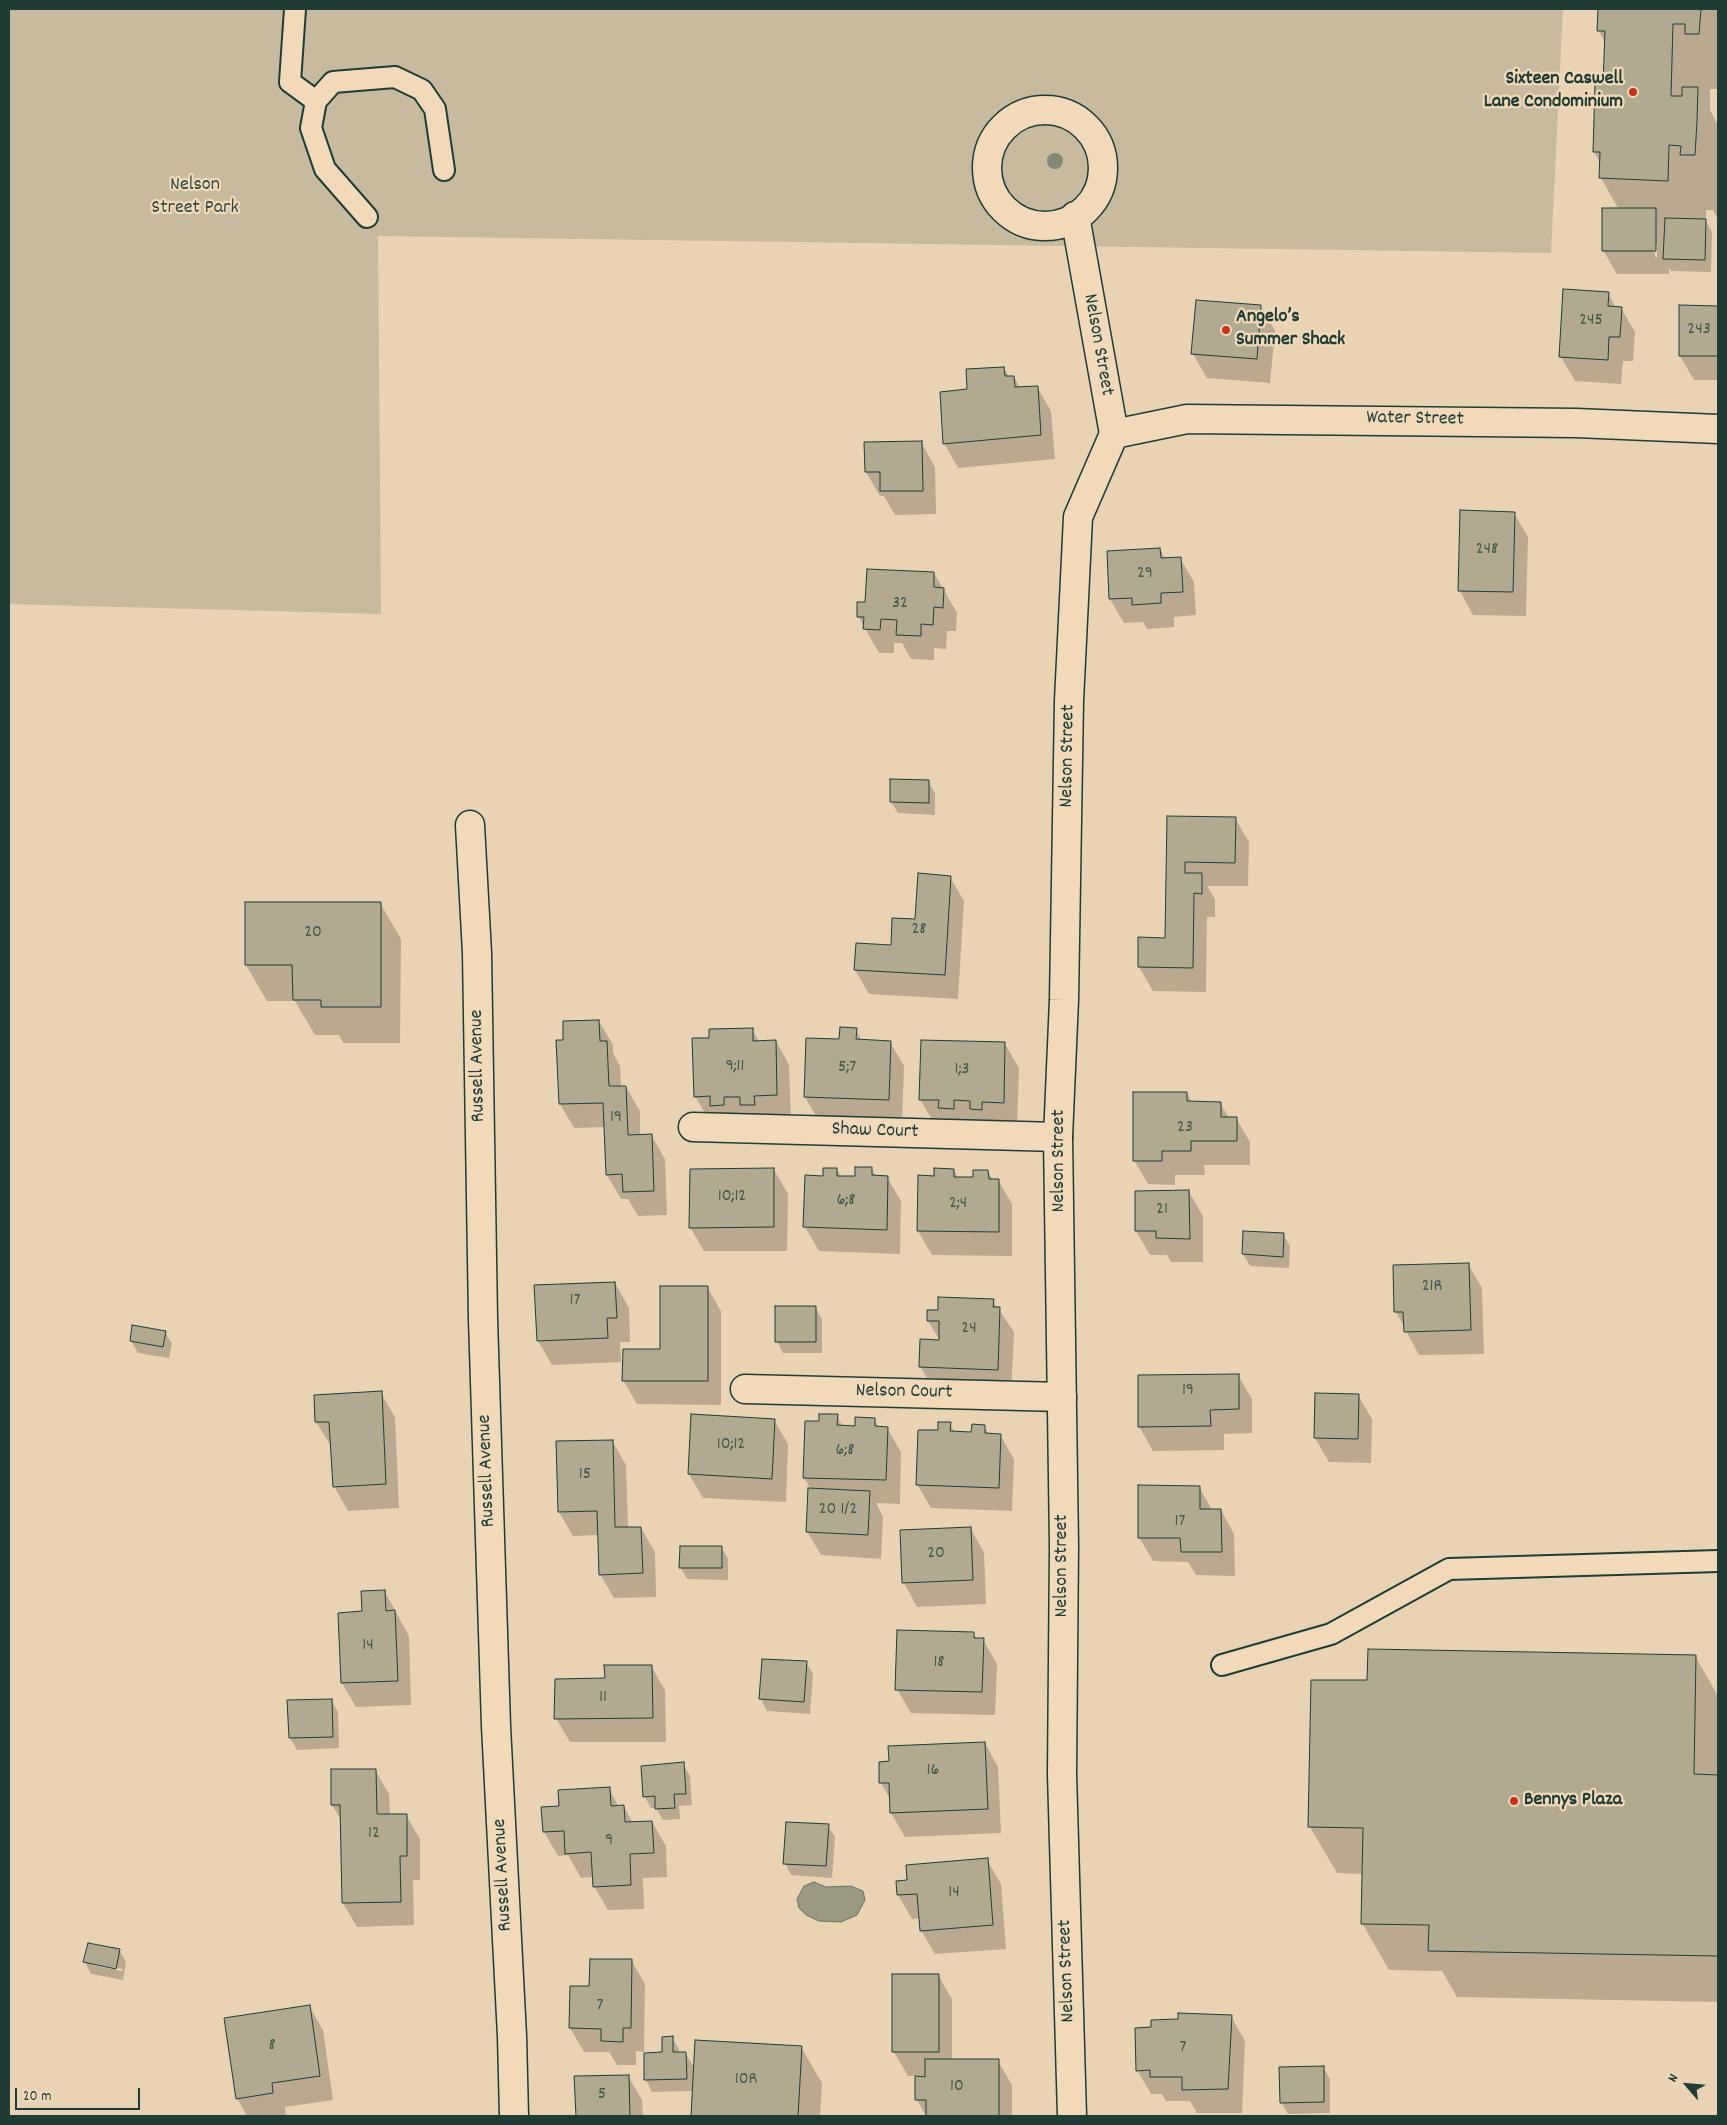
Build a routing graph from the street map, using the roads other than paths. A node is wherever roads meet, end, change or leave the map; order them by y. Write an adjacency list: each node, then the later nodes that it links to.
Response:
1 (295, 9): 2 (lane)
2 (316, 101): 3 (lane); 5 (lane)
3 (444, 170)
4 (1075, 216): 4 (street); 7 (street, Nelson Street)
5 (367, 217)
6 (1718, 429): 7 (street, Water Street)
7 (1114, 434): 10 (street, Nelson Street)
8 (470, 825): 15 (street, Russell Avenue)
9 (693, 1127): 10 (street, Shaw Court)
10 (1058, 1137): 12 (street, Nelson Street)
11 (745, 1389): 12 (street, Nelson Court)
12 (1062, 1397): 16 (street, Nelson Street)
13 (1718, 1561): 14 (lane)
14 (1222, 1666)
15 (514, 2116)
16 (1072, 2116)

